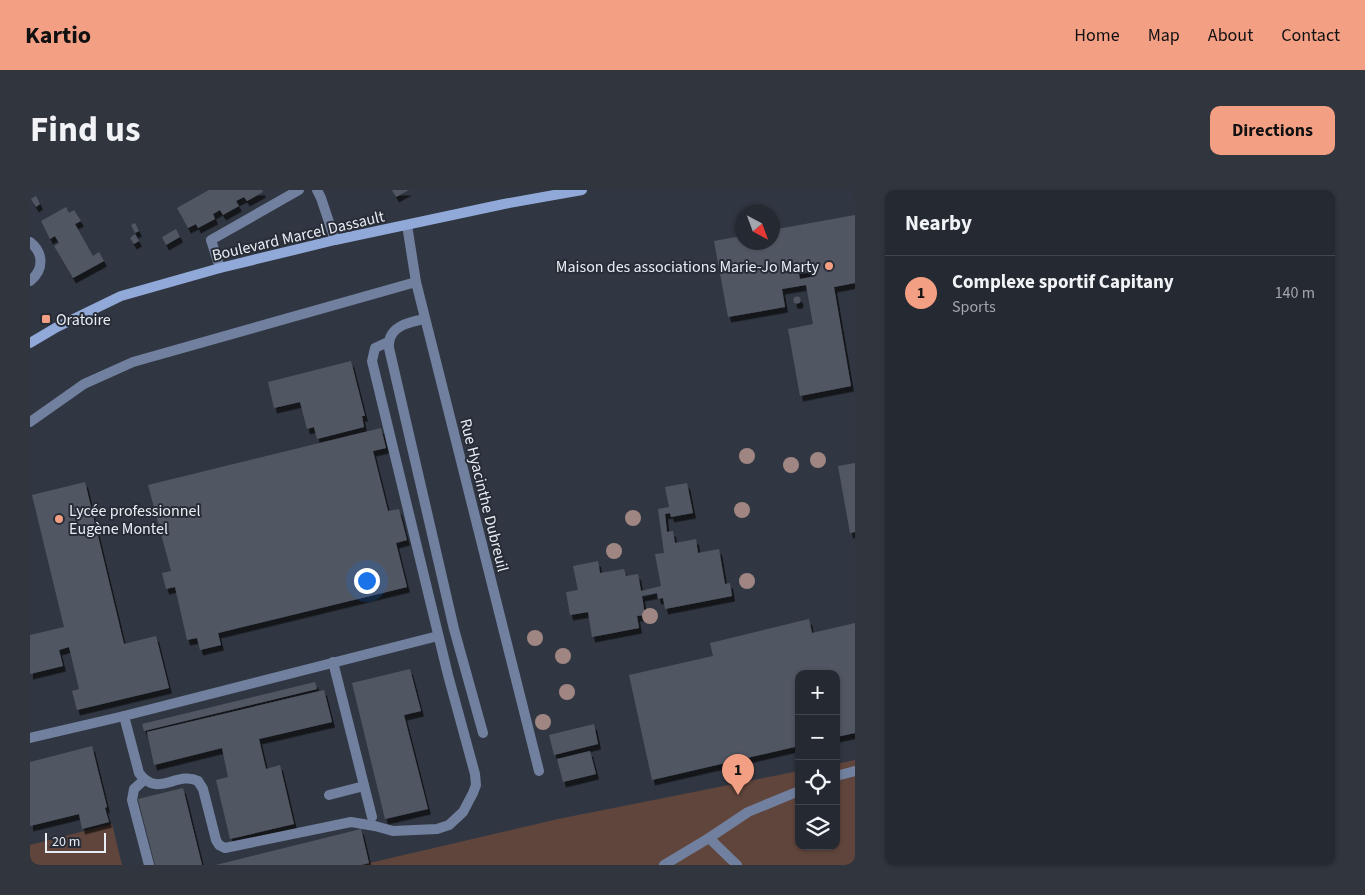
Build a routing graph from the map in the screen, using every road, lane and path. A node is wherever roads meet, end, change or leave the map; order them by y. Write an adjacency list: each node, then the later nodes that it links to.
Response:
1 (299, 190): 7 (street)
2 (317, 190): 5 (street)
3 (582, 190): 4 (main road, Boulevard Marcel Dassault)
4 (407, 225): 5 (main road, Boulevard Marcel Dassault); 9 (street, Rue Hyacinthe Dubreuil)
5 (336, 240): 7 (main road, Boulevard Marcel Dassault)
6 (30, 242): 8 (street)
7 (220, 268): 12 (main road, Boulevard Marcel Dassault)
8 (30, 281)
9 (416, 282): 10 (street, Rue Hyacinthe Dubreuil); 13 (street)
10 (425, 318): 11 (street); 19 (street, Rue Hyacinthe Dubreuil)
11 (388, 342): 14 (street); 17 (street)
12 (30, 343)
13 (30, 422)
14 (438, 636): 15 (street); 22 (street)
15 (332, 662): 16 (street); 23 (street)
16 (124, 716): 18 (street); 22 (street)
17 (484, 733)
18 (30, 738)
19 (538, 771)
20 (855, 771): 21 (street)
21 (840, 775)
22 (144, 780): 28 (street)
23 (364, 786): 25 (street); 26 (street)
24 (795, 793): 27 (street)
25 (328, 795)
26 (372, 817)
27 (709, 838): 29 (street); 30 (street)
28 (149, 865)
29 (664, 865)
30 (738, 865)

